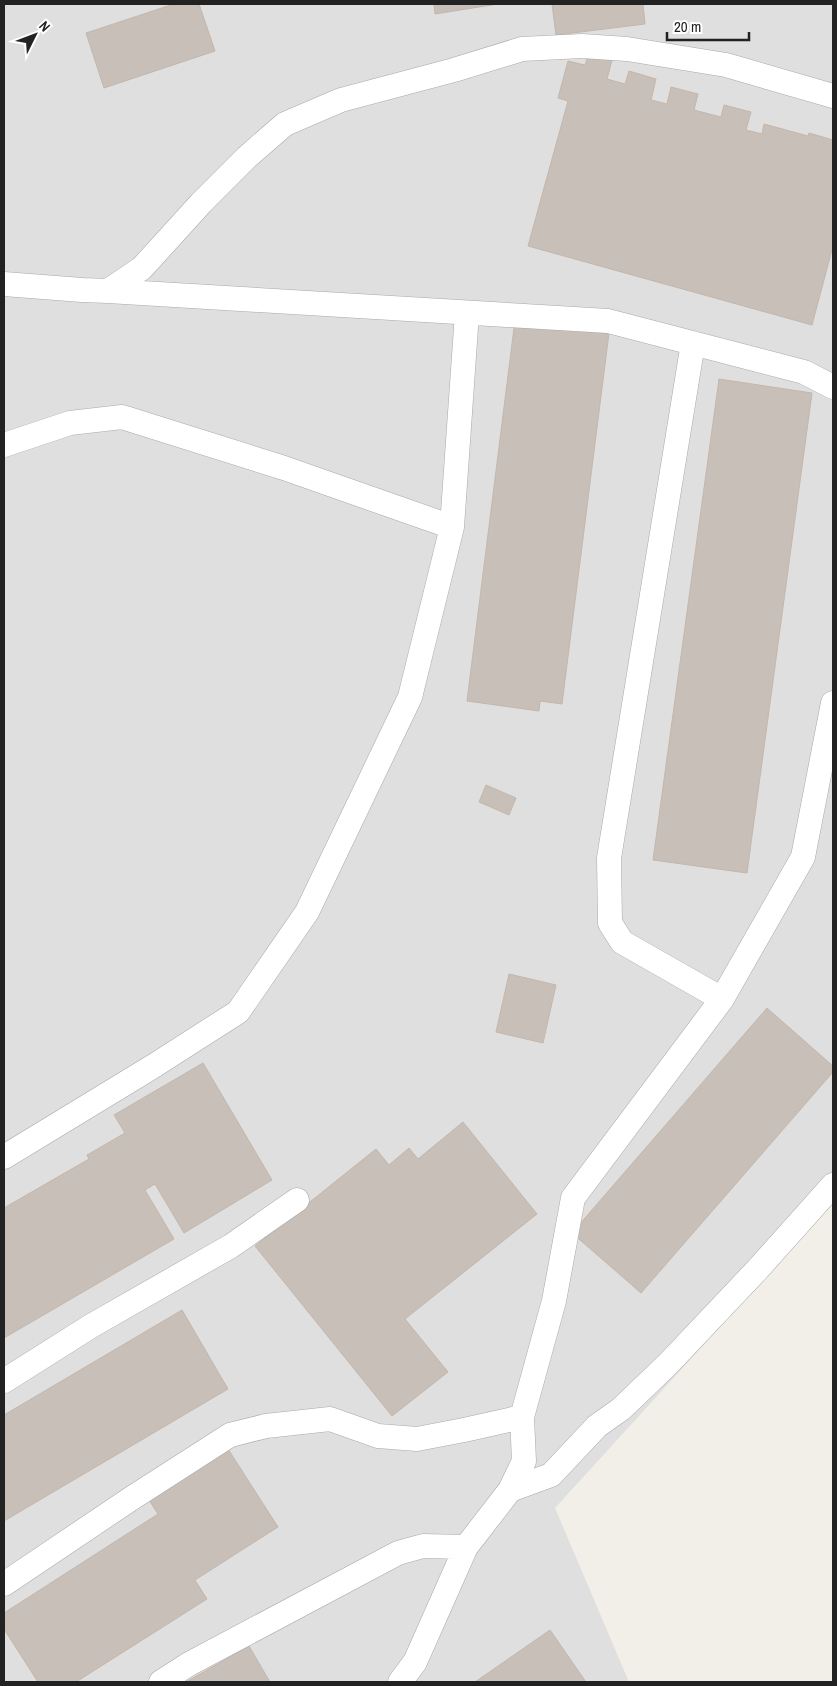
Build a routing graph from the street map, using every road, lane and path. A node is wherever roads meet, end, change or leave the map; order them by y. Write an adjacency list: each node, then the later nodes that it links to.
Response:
1 (833, 96): 3 (street)
2 (4, 284): 3 (street)
3 (108, 291): 4 (street)
4 (467, 313): 5 (street); 8 (street)
5 (693, 344): 6 (street); 10 (street)
6 (833, 387)
7 (4, 445): 8 (street)
8 (452, 527): 11 (street)
9 (833, 703): 10 (street)
10 (722, 999): 15 (street)
11 (4, 1157)
12 (833, 1184): 16 (street)
13 (297, 1200): 14 (street)
14 (4, 1381)
15 (522, 1416): 16 (street); 18 (street)
16 (510, 1490): 17 (street)
17 (466, 1547): 19 (street); 20 (street)
18 (4, 1584)
19 (161, 1682)
20 (400, 1682)

